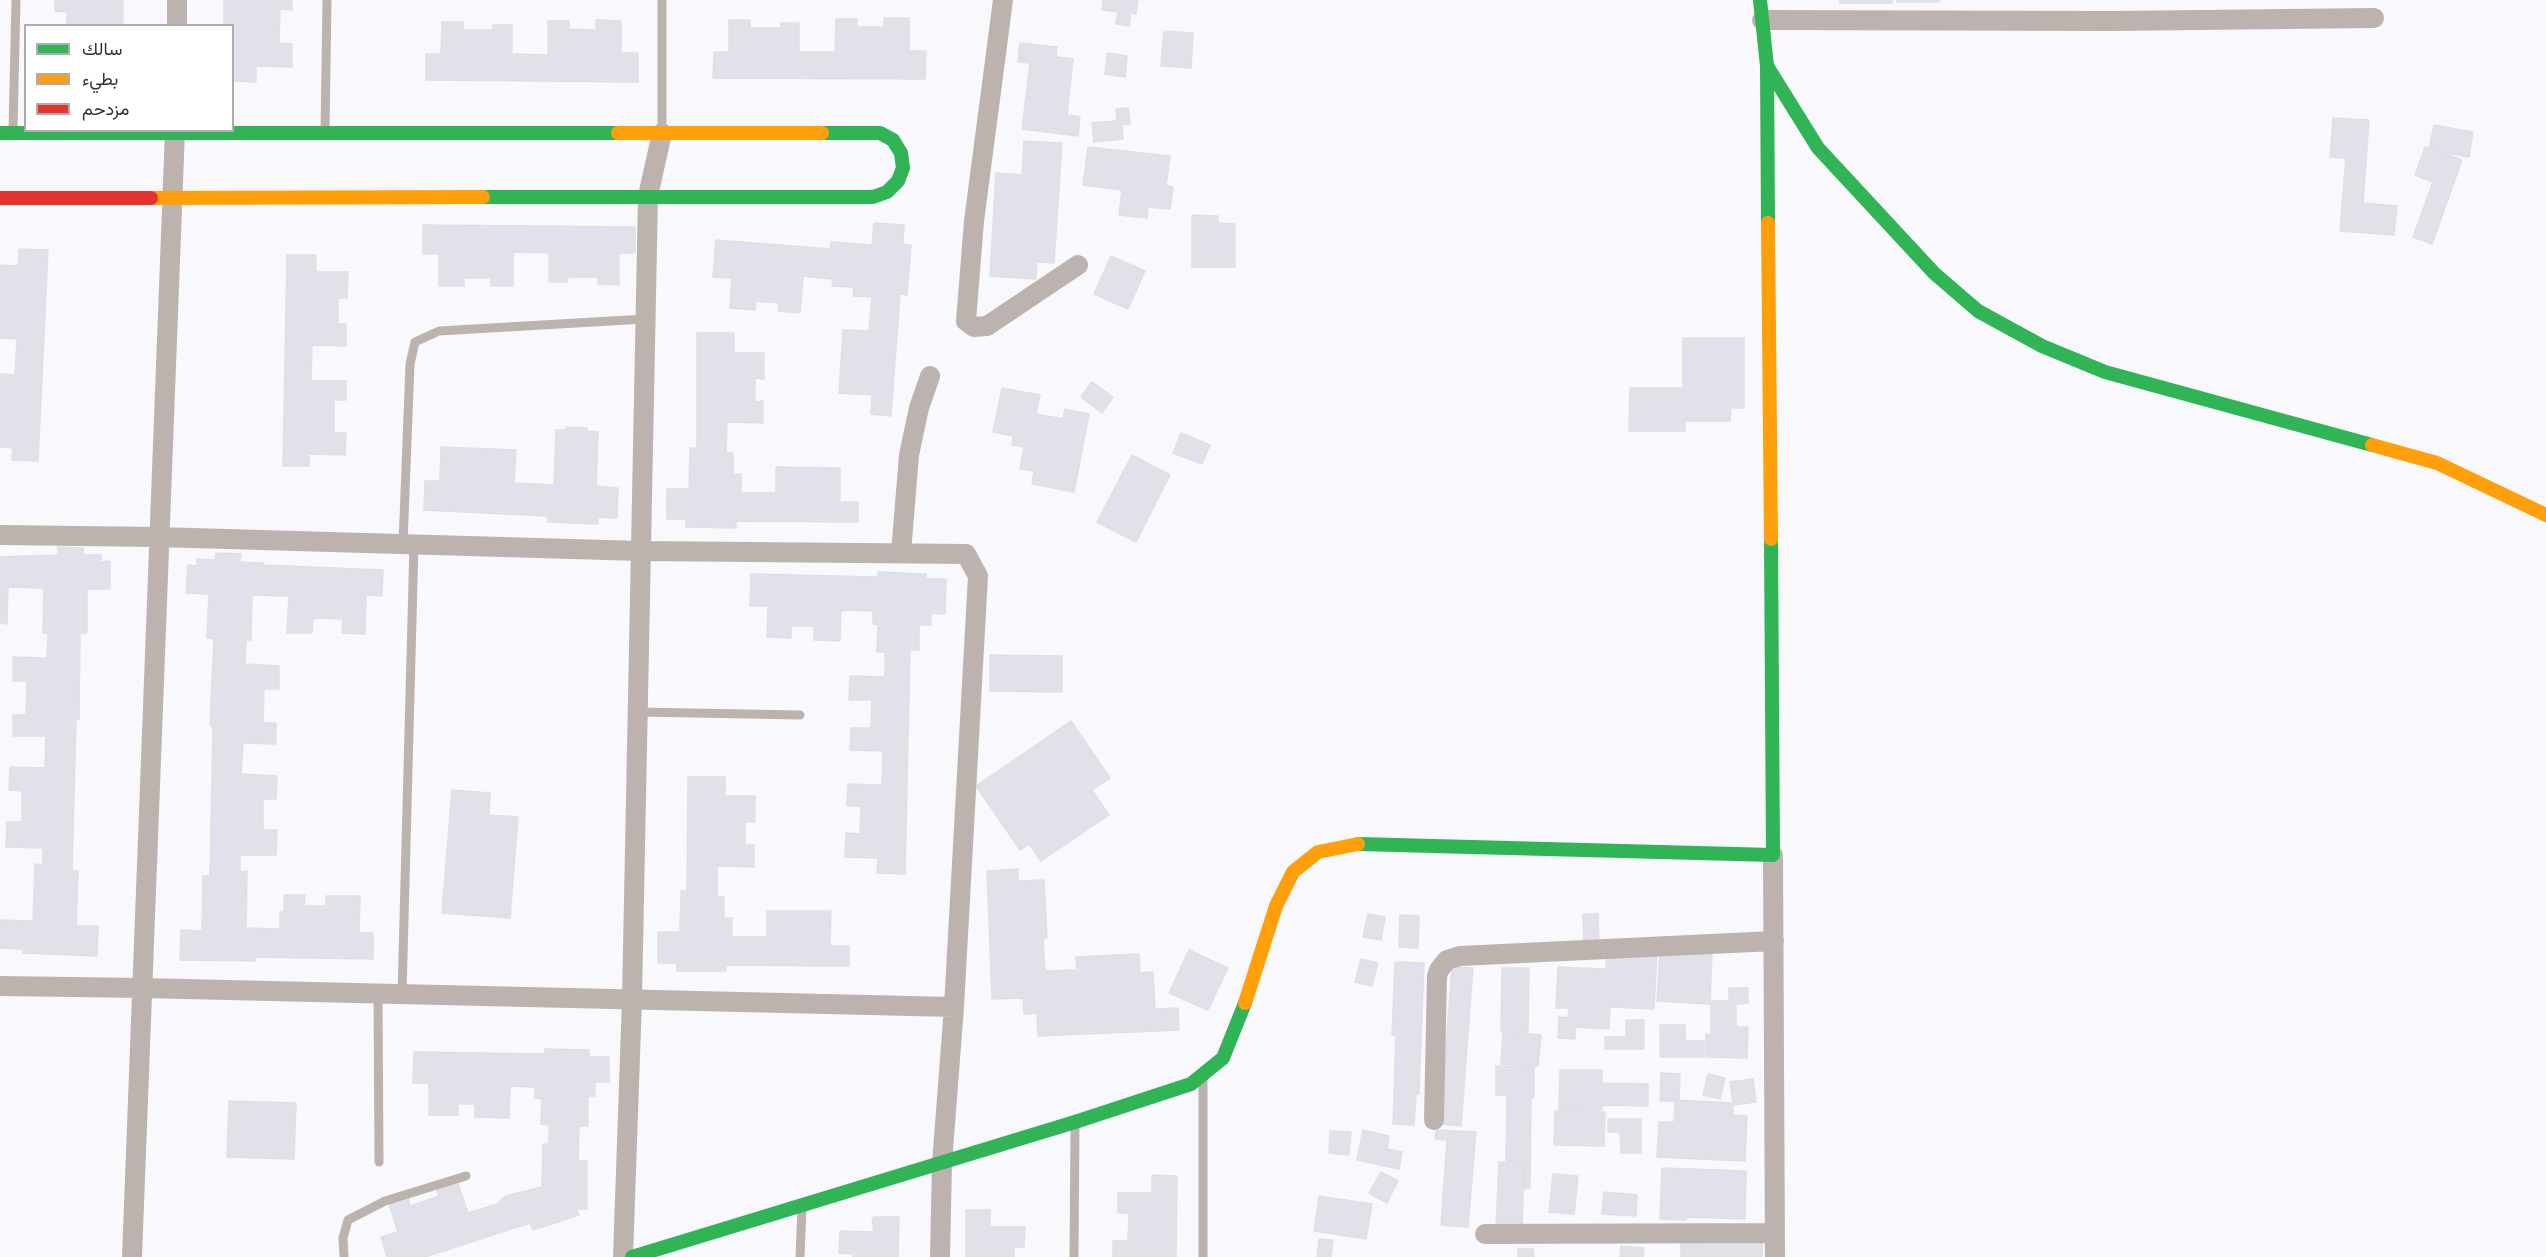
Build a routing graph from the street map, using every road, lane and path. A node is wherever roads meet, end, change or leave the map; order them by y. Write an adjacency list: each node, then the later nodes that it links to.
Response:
1 (16, 0): 11 (lane)
2 (177, 0): 8 (street)
3 (327, 0): 12 (lane)
4 (662, 0): 13 (lane)
5 (1003, 0): 17 (street)
6 (1761, 10): 7 (street); 9 (street)
7 (2374, 18)
8 (177, 24)
9 (1767, 66): 20 (street); 28 (street)
10 (175, 132): 11 (street); 12 (street); 15 (street)
11 (6, 133)
12 (325, 133): 13 (street)
13 (662, 133): 14 (street); 14 (street)
14 (648, 196): 15 (street); 18 (street)
15 (171, 197): 16 (street); 22 (street)
16 (0, 198)
17 (1078, 264)
18 (645, 319): 23 (lane); 24 (street)
19 (930, 376): 25 (street)
20 (2546, 515)
21 (0, 535): 22 (street)
22 (158, 537): 23 (street); 31 (street)
23 (408, 544): 24 (street); 33 (lane)
24 (641, 551): 25 (street); 26 (street)
25 (901, 553): 35 (street)
26 (638, 712): 27 (lane); 34 (street)
27 (800, 715)
28 (1773, 855): 29 (street); 36 (street)
29 (1774, 941): 37 (street); 43 (street)
30 (0, 987): 31 (street)
31 (142, 988): 32 (street); 45 (street)
32 (378, 993): 33 (street); 39 (lane)
33 (402, 994): 34 (street)
34 (632, 999): 35 (street); 47 (street)
35 (954, 1007): 40 (street)
36 (1203, 1074): 38 (street); 52 (lane)
37 (1434, 1120)
38 (1075, 1122): 40 (street); 51 (lane)
39 (379, 1162)
40 (942, 1163): 42 (street); 50 (street)
41 (466, 1176): 46 (lane)
42 (802, 1206): 48 (street); 49 (lane)
43 (1774, 1233): 44 (street); 53 (street)
44 (1485, 1234)
45 (132, 1257)
46 (344, 1257)
47 (623, 1257)
48 (632, 1257)
49 (800, 1257)
50 (940, 1257)
51 (1074, 1257)
52 (1203, 1257)
53 (1775, 1257)

